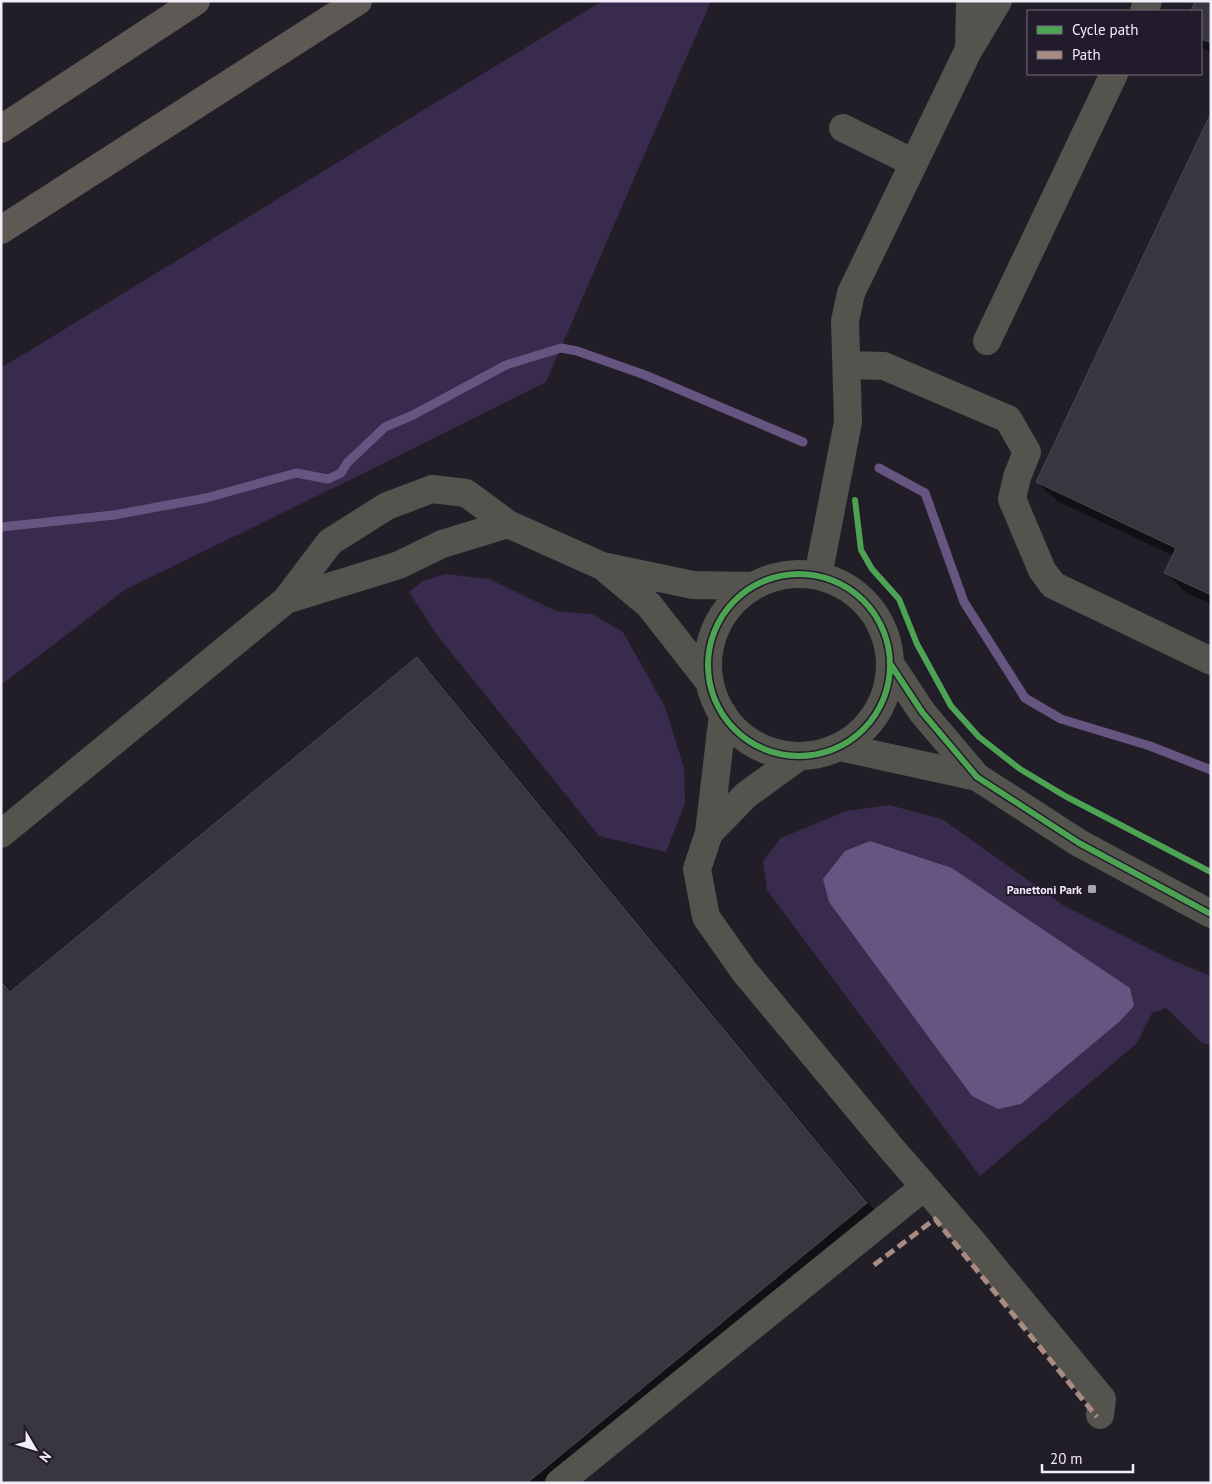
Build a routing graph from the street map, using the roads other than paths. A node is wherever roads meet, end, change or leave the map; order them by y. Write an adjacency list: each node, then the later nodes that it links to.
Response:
1 (196, 1): 8 (highway)
2 (358, 1): 10 (highway)
3 (970, 1): 5 (street)
4 (998, 1): 5 (street)
5 (968, 52): 9 (street)
6 (1114, 75): 11 (street)
7 (843, 128): 9 (street)
8 (1, 129)
9 (914, 163): 12 (street)
10 (1, 230)
11 (987, 341)
12 (847, 365): 15 (street); 18 (street)
13 (508, 524): 14 (street); 17 (street); 17 (street)
14 (602, 566): 16 (street); 20 (street)
15 (818, 576): 16 (street); 19 (street)
16 (754, 586): 20 (street)
17 (286, 600): 26 (street)
18 (1211, 661)
19 (891, 665): 22 (street); 24 (street)
20 (710, 683): 21 (street)
21 (723, 714): 23 (street); 25 (street)
22 (840, 747): 23 (street); 24 (street)
23 (800, 756): 25 (street)
24 (977, 777): 27 (street)
25 (709, 833): 28 (street)
26 (1, 834)
27 (1211, 914)
28 (924, 1187): 29 (street); 30 (street)
29 (1100, 1415)
30 (559, 1483)

